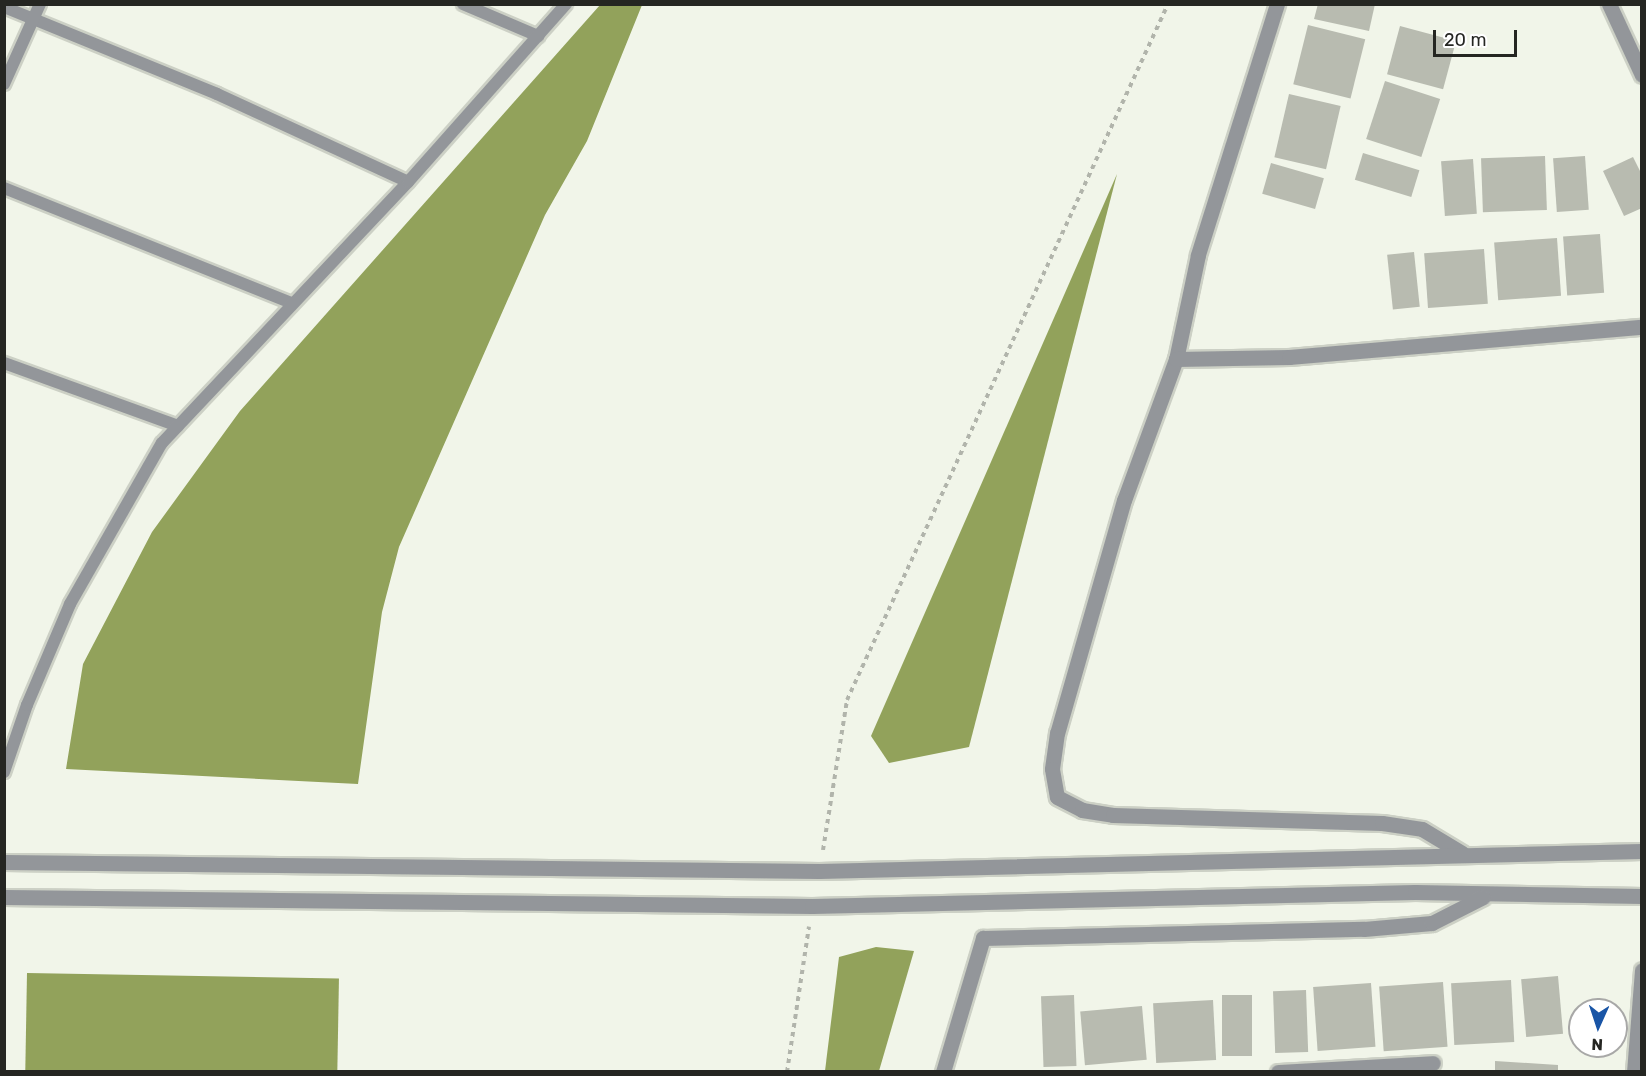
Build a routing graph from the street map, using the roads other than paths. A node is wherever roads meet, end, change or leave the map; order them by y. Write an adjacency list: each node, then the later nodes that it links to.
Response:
1 (40, 4): 7 (lane)
2 (462, 4): 8 (lane)
3 (566, 4): 8 (lane)
4 (1277, 4): 15 (street)
5 (1609, 4): 9 (street)
6 (4, 7): 7 (lane)
7 (33, 20): 10 (lane); 11 (lane)
8 (538, 36): 11 (lane)
9 (1641, 75)
10 (4, 84)
11 (408, 182): 13 (lane)
12 (4, 188): 13 (lane)
13 (291, 303): 17 (lane)
14 (1641, 327): 15 (street)
15 (1176, 359): 20 (street)
16 (4, 363): 17 (lane)
17 (178, 426): 18 (lane)
18 (4, 772)
19 (1641, 851): 20 (street)
20 (1462, 854): 21 (street)
21 (4, 862)
22 (1486, 896): 23 (street); 24 (street); 27 (street)
23 (1641, 896)
24 (4, 897)
25 (1641, 970): 29 (street)
26 (1433, 1063): 28 (street)
27 (943, 1071)
28 (1278, 1071)
29 (1634, 1071)

